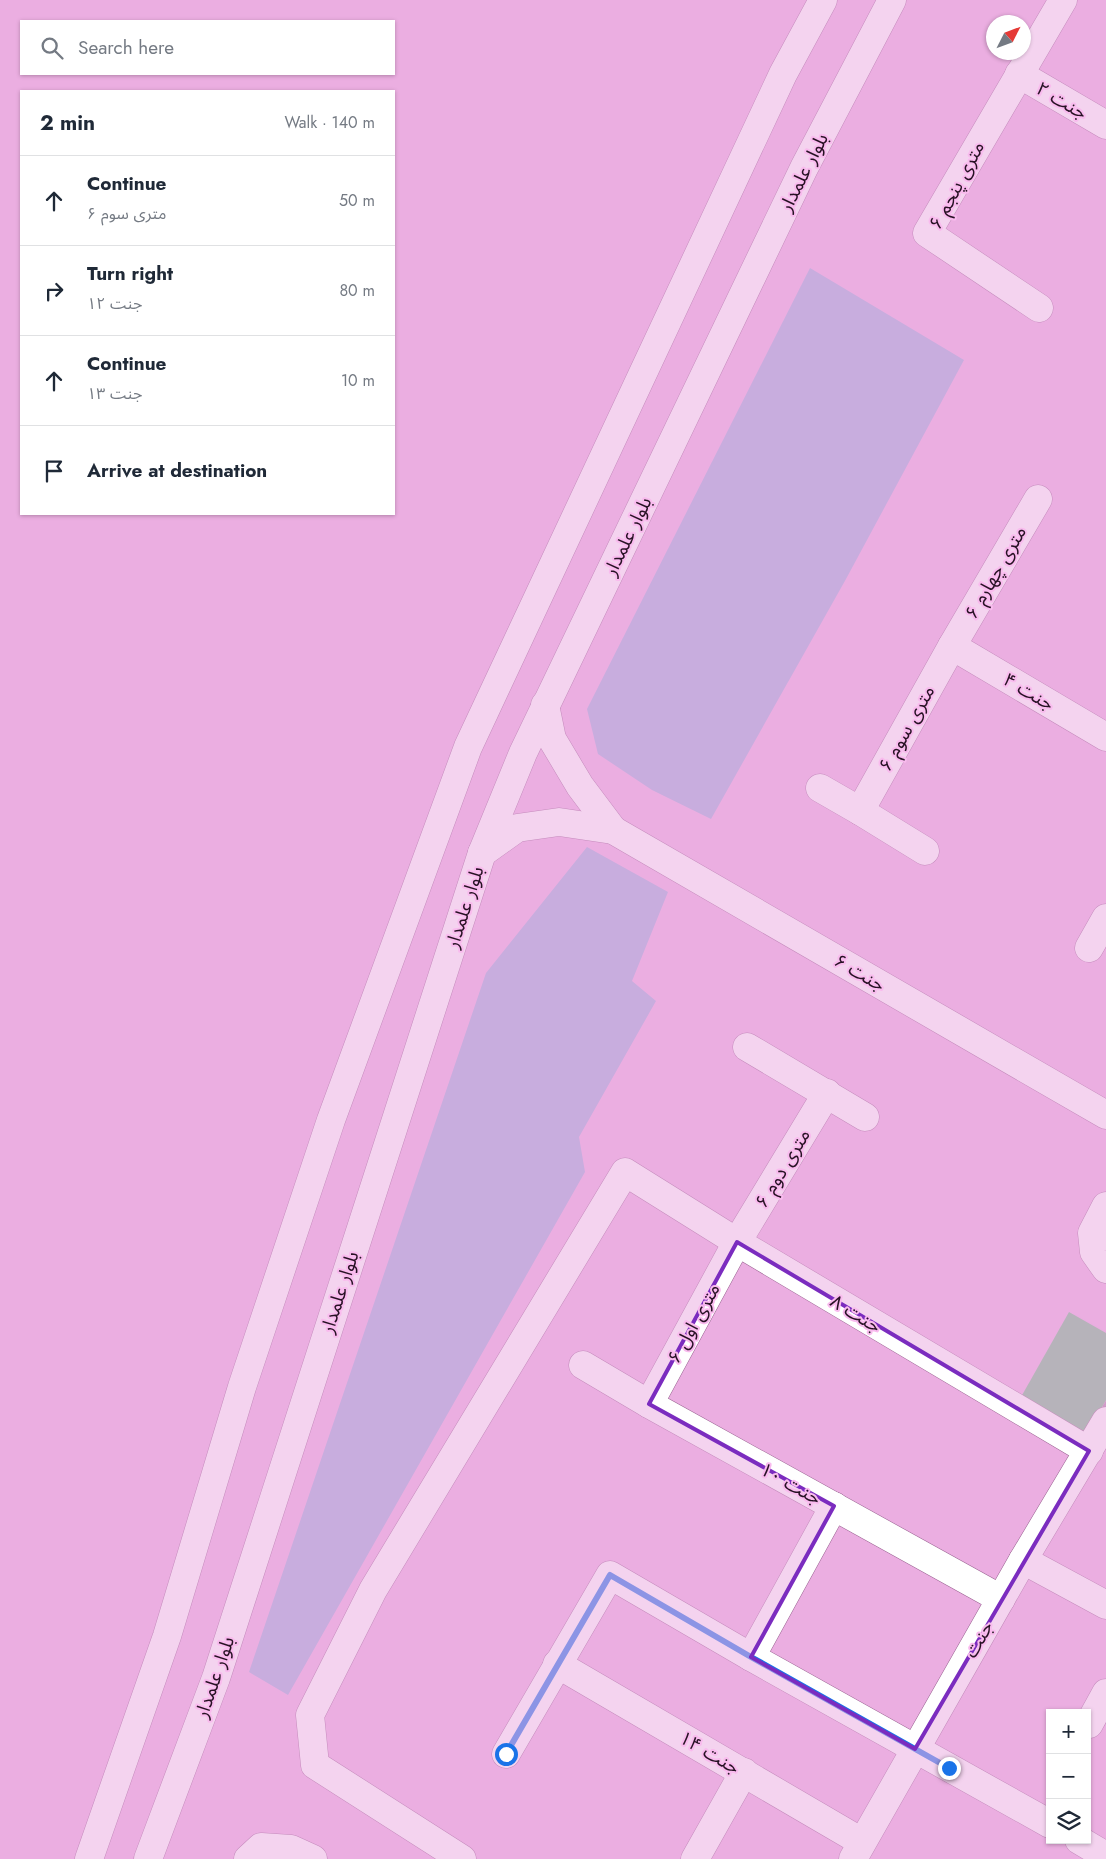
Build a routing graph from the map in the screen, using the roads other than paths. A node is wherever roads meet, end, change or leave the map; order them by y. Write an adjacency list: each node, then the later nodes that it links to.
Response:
1 (823, 0): 44 (street)
2 (892, 0): 9 (street, بلوار علمدار)
3 (1063, 0): 4 (street)
4 (1019, 74): 5 (street, جنت ۲); 6 (street, ۶ متری پنجم)
5 (1106, 125)
6 (1039, 308)
7 (1038, 499): 8 (street, ۶ متری چهارم)
8 (952, 646): 10 (street, جنت ۴); 12 (street, ۶ متری سوم)
9 (546, 705): 13 (street); 15 (street, بلوار علمدار)
10 (1106, 737)
11 (820, 788): 12 (street)
12 (860, 811): 14 (street)
13 (613, 830): 15 (street); 20 (street, جنت ۶)
14 (925, 851)
15 (482, 853): 45 (street, بلوار علمدار)
16 (1106, 918): 17 (street)
17 (1088, 948)
18 (747, 1047): 19 (street)
19 (827, 1093): 21 (street); 23 (street, ۶ متری دوم)
20 (1106, 1115)
21 (865, 1117)
22 (1106, 1206): 24 (street)
23 (737, 1242): 26 (street, ۶ متری اول); 28 (street, جنت ۸); 48 (street, جنت ۸)
24 (1106, 1269)
25 (583, 1365): 26 (street, جنت ۱۰)
26 (649, 1404): 29 (street, جنت ۱۰)
27 (1106, 1421): 28 (street, جنت)
28 (1089, 1451): 30 (street, جنت)
29 (834, 1506): 31 (street, جنت ۱۰); 33 (street)
30 (1023, 1560): 31 (street, جنت); 32 (street)
31 (1001, 1599): 37 (street, جنت)
32 (1106, 1605)
33 (751, 1657): 34 (street); 37 (street)
34 (558, 1664): 38 (street); 39 (street, جنت ۱۴)
35 (1106, 1693): 36 (street)
36 (1091, 1720)
37 (915, 1749): 40 (street); 42 (street, جنت)
38 (506, 1754)
39 (744, 1772): 42 (street, جنت ۱۴); 49 (street)
40 (1046, 1822)
41 (1086, 1844): 43 (street)
42 (858, 1850)
43 (1105, 1855)
44 (89, 1859)
45 (148, 1859)
46 (248, 1859): 47 (street)
47 (313, 1859)
48 (462, 1859)
49 (695, 1859)

